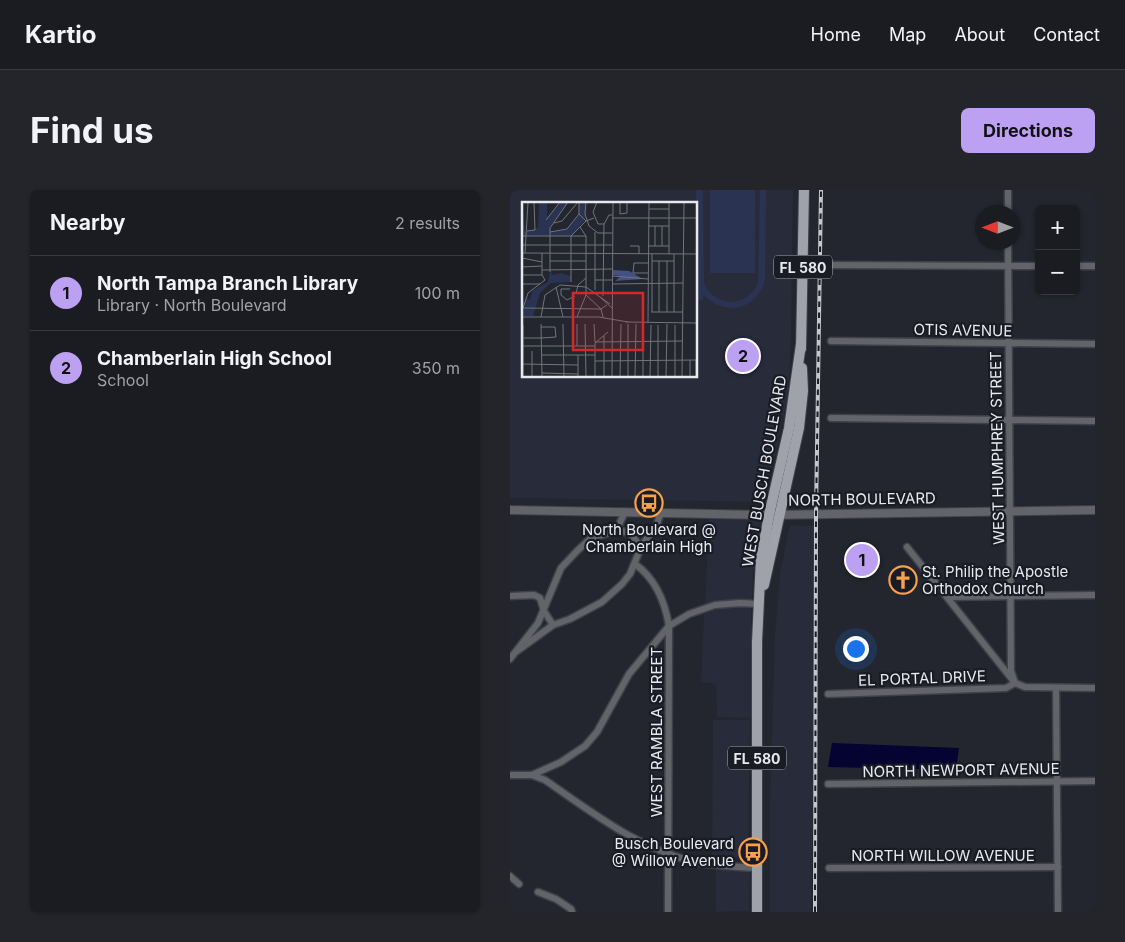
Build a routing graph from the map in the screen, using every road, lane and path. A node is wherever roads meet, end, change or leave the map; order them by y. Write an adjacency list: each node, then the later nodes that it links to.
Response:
1 (804, 190): 12 (main road, WEST BUSCH BOULEVARD / FL 580)
2 (1008, 190): 3 (street)
3 (1008, 205)
4 (1008, 250): 6 (street, WEST HUMPHREY STREET)
5 (830, 265): 6 (street)
6 (1008, 266): 7 (street); 11 (street, WEST HUMPHREY STREET)
7 (1035, 266)
8 (1080, 266): 9 (street)
9 (1095, 266)
10 (830, 341): 11 (street, OTIS AVENUE)
11 (1008, 343): 13 (street, OTIS AVENUE); 15 (street, WEST HUMPHREY STREET)
12 (801, 344): 22 (main road, WEST BUSCH BOULEVARD / FL 580); 23 (main road, WEST BUSCH BOULEVARD / FL 580)
13 (1095, 344)
14 (831, 418): 15 (street)
15 (1008, 420): 16 (street); 18 (street, WEST HUMPHREY STREET)
16 (1095, 421)
17 (510, 510): 20 (street, NORTH BOULEVARD)
18 (1011, 510): 19 (street, NORTH BOULEVARD); 23 (street, NORTH BOULEVARD); 30 (street, WEST HUMPHREY STREET)
19 (1095, 510)
20 (625, 512): 21 (street, NORTH BOULEVARD); 24 (street)
21 (661, 512): 22 (street, NORTH BOULEVARD); 25 (street)
22 (769, 515): 23 (street, NORTH BOULEVARD); 32 (main road, WEST BUSCH BOULEVARD / FL 580)
23 (780, 515): 32 (main road, WEST BUSCH BOULEVARD / FL 580)
24 (617, 530): 25 (street); 33 (street)
25 (641, 547): 27 (street)
26 (907, 547): 31 (street, EL PORTAL DRIVE)
27 (635, 564): 34 (street); 35 (street, WEST RAMBLA STREET)
28 (1095, 595): 30 (street)
29 (510, 596): 33 (street)
30 (1012, 596): 31 (street); 38 (street, WEST HUMPHREY STREET)
31 (947, 597): 38 (street, EL PORTAL DRIVE)
32 (760, 604): 35 (street); 49 (main road, WEST BUSCH BOULEVARD / FL 580)
33 (544, 611): 34 (street); 36 (street)
34 (553, 625): 36 (street)
35 (670, 626): 43 (street); 47 (street, WEST RAMBLA STREET)
36 (517, 651): 37 (street)
37 (510, 659)
38 (1015, 683): 39 (street, EL PORTAL DRIVE); 41 (street, EL PORTAL DRIVE)
39 (1056, 688): 40 (street, EL PORTAL DRIVE); 45 (street)
40 (1095, 688)
41 (828, 694)
42 (510, 774): 43 (street)
43 (532, 774): 47 (street)
44 (1095, 781): 45 (street, NORTH NEWPORT AVENUE)
45 (1058, 782): 46 (street, NORTH NEWPORT AVENUE); 48 (street)
46 (828, 784)
47 (668, 854): 49 (street); 55 (street, WEST RAMBLA STREET)
48 (1058, 867): 50 (street, NORTH WILLOW AVENUE); 57 (street)
49 (757, 868): 56 (main road, WEST BUSCH BOULEVARD / FL 580)
50 (829, 868)
51 (510, 876): 52 (street)
52 (519, 884)
53 (538, 892): 54 (street)
54 (572, 912)
55 (668, 912)
56 (757, 912)
57 (1058, 912)

